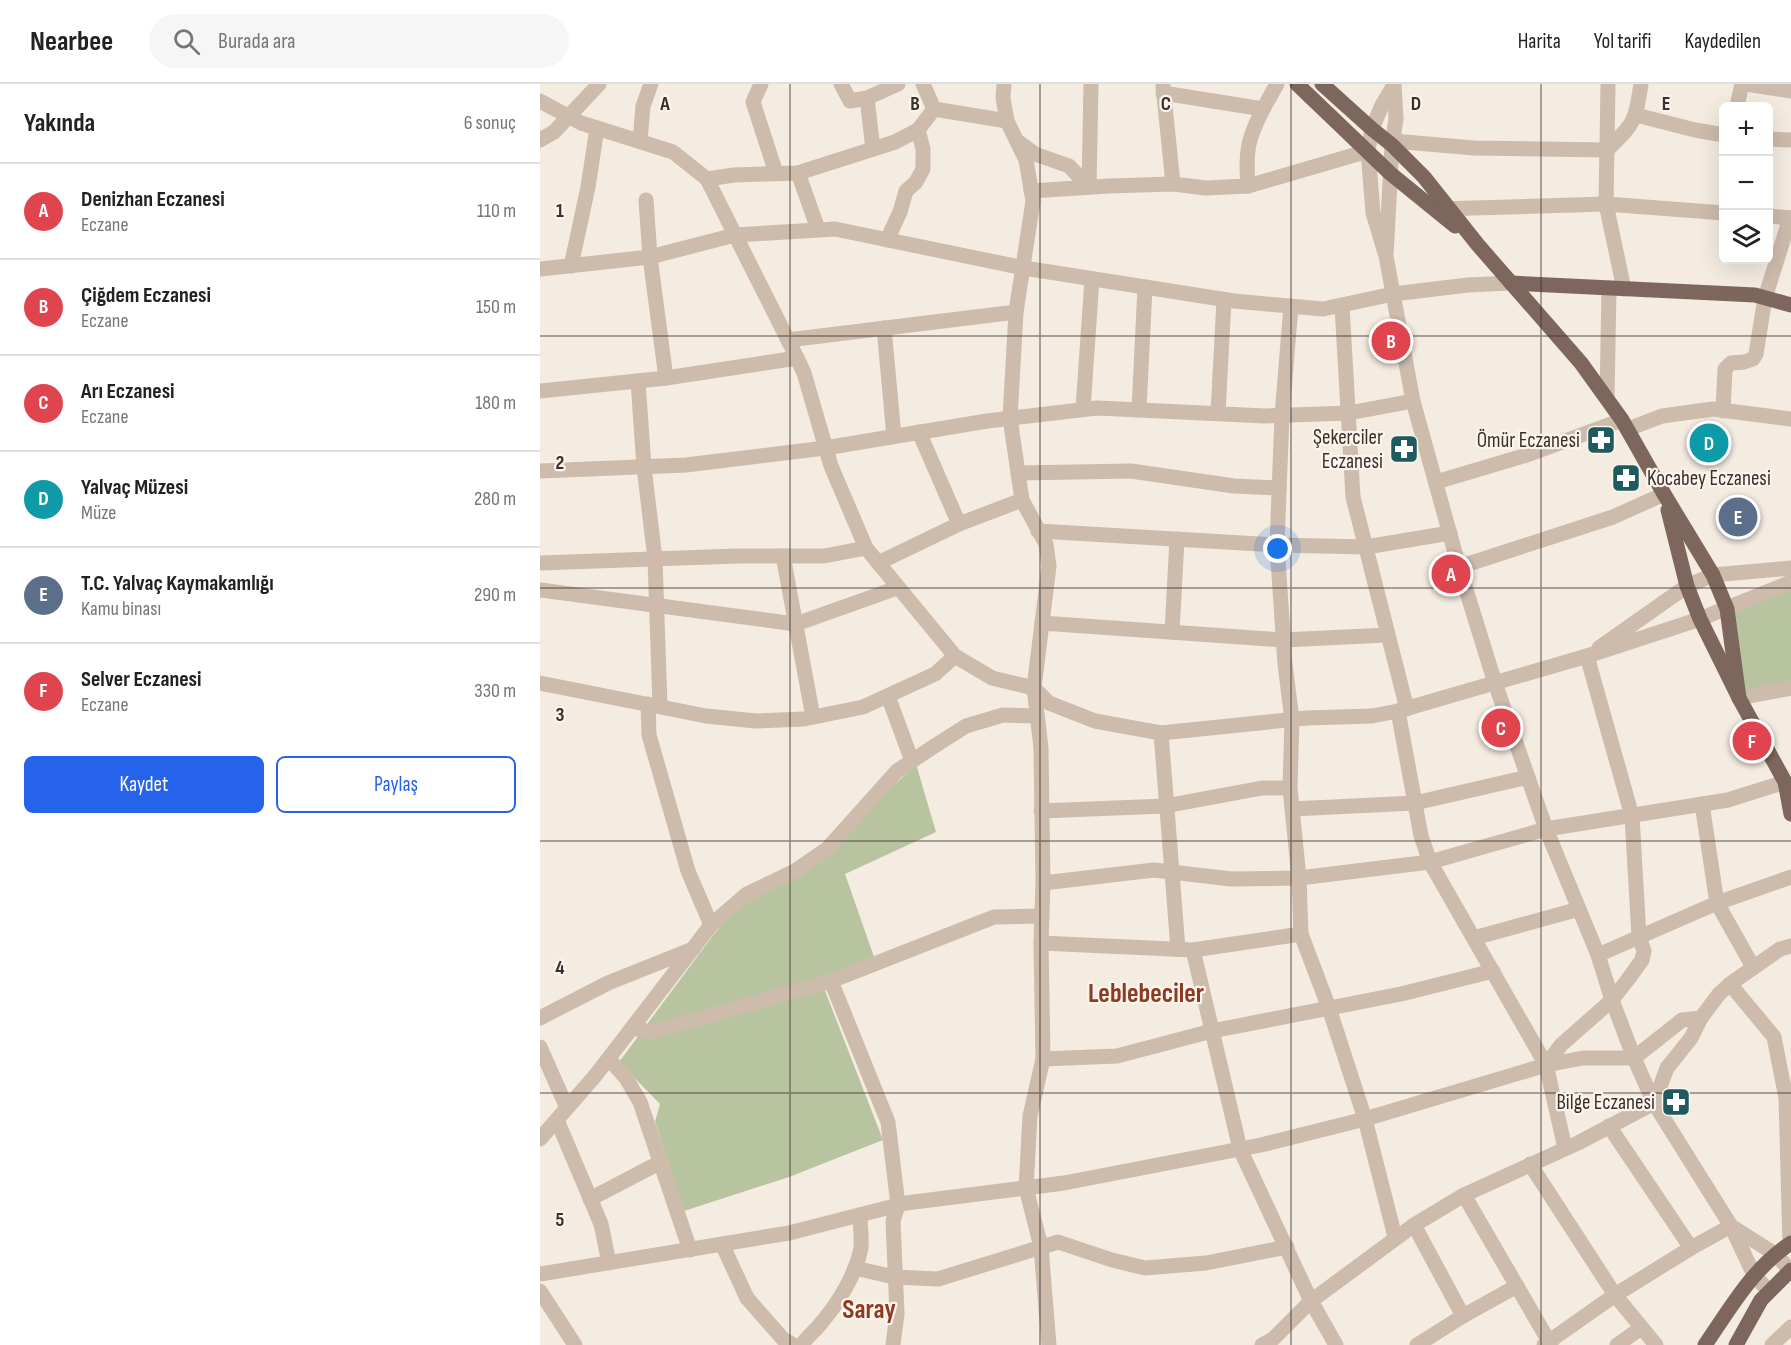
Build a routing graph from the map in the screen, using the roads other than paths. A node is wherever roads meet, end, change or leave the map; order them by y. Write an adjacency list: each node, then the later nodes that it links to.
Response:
1 (599, 84): 24 (street)
2 (651, 84): 34 (street)
3 (761, 84): 39 (street)
4 (841, 84): 18 (street)
5 (898, 84): 18 (street)
6 (923, 84): 21 (street)
7 (1004, 84): 25 (street)
8 (1091, 84): 45 (street)
9 (1277, 84): 22 (street)
10 (1297, 84): 38 (main road)
11 (1322, 84): 27 (main road)
12 (1396, 84): 27 (street); 35 (street)
13 (1608, 84): 37 (street)
14 (1641, 84): 23 (street)
15 (1744, 84): 17 (street); 20 (street)
16 (1163, 89): 22 (street); 43 (street)
17 (1791, 91)
18 (867, 98): 36 (street)
19 (540, 101): 24 (street)
20 (1738, 102)
21 (934, 109): 25 (street); 28 (street)
22 (1263, 109): 44 (street)
23 (1636, 115): 29 (street); 37 (street)
24 (567, 116): 26 (street); 31 (street)
25 (1007, 121): 32 (street)
26 (597, 128): 34 (street); 60 (street)
27 (1372, 129): 35 (main road); 38 (street)
28 (918, 130): 36 (street); 56 (street)
29 (1719, 134)
30 (1773, 139): 33 (street)
31 (540, 140)
32 (1016, 140): 45 (street); 46 (street)
33 (1791, 140)
34 (640, 141): 42 (street)
35 (1392, 142): 37 (street); 41 (street); 50 (main road)
36 (873, 149): 40 (street)
37 (1607, 150): 48 (street)
38 (1368, 151): 41 (main road); 44 (street); 58 (street)
39 (777, 173): 40 (street); 42 (street)
40 (798, 173): 54 (street)
41 (1390, 174): 49 (main road); 58 (street)
42 (707, 179): 55 (street)
43 (1173, 184): 44 (street); 45 (street)
44 (1248, 186)
45 (1089, 187): 46 (street)
46 (1031, 191): 61 (street)
47 (645, 200): 59 (street)
48 (1606, 204): 50 (street); 51 (street); 66 (street)
49 (1433, 208): 50 (street); 57 (main road)
50 (1450, 210): 57 (main road)
51 (1719, 213)
52 (1773, 216): 53 (street)
53 (1791, 218): 68 (street)
54 (818, 229): 55 (street); 56 (street)
55 (735, 235): 59 (street); 75 (street)
56 (887, 240): 61 (street)
57 (1478, 245): 64 (main road)
58 (1386, 256): 67 (street)
59 (650, 257): 60 (street); 77 (street)
60 (571, 266): 62 (street)
61 (1024, 268): 63 (street); 73 (street)
62 (540, 269)
63 (1092, 279): 65 (street); 82 (street)
64 (1511, 283): 66 (main road); 67 (street); 80 (main road)
65 (1145, 287): 69 (street); 83 (street)
66 (1617, 288): 68 (main road); 80 (street)
67 (1393, 294): 72 (street); 81 (street)
68 (1765, 298): 70 (main road); 84 (street)
69 (1224, 300): 71 (street); 86 (street)
70 (1791, 305)
71 (1291, 306): 72 (street); 87 (street)
72 (1342, 306): 85 (street)
73 (1016, 312): 74 (street); 88 (street)
74 (884, 328): 75 (street); 92 (street)
75 (788, 340): 76 (street)
76 (797, 358): 77 (street); 93 (street)
77 (666, 378): 78 (street)
78 (638, 381): 79 (street); 94 (street)
79 (540, 391)
80 (1607, 399): 90 (main road)
81 (1413, 401): 85 (street); 97 (street)
82 (1083, 409): 83 (street); 88 (street)
83 (1139, 410): 86 (street)
84 (1723, 411): 89 (street); 90 (street)
85 (1349, 412): 87 (street); 106 (street)
86 (1218, 413): 87 (street)
87 (1281, 415): 98 (street)
88 (1010, 418): 91 (street); 96 (street)
89 (1791, 419)
90 (1625, 424): 97 (street); 99 (main road)
91 (919, 432): 92 (street); 101 (street)
92 (894, 436): 93 (street)
93 (825, 448): 94 (street); 107 (street)
94 (644, 467): 95 (street); 109 (street)
95 (540, 471)
96 (1018, 473): 98 (street); 100 (street)
97 (1436, 482): 103 (street)
98 (1279, 488): 105 (street)
99 (1664, 494): 112 (street); 114 (main road); 116 (main road)
100 (1022, 500): 101 (street); 102 (street)
101 (959, 524): 111 (street)
102 (1038, 531): 104 (street); 122 (street)
103 (1450, 533): 106 (street); 112 (street)
104 (1178, 539): 105 (street); 124 (street)
105 (1277, 545): 106 (street); 126 (street)
106 (1366, 547): 125 (street)
107 (867, 548): 108 (street); 111 (street)
108 (783, 556): 109 (street); 123 (street)
109 (655, 559): 110 (street); 119 (street)
110 (540, 563)
111 (878, 563): 117 (street)
112 (1459, 567): 130 (street)
113 (1791, 568): 114 (street)
114 (1713, 575): 116 (street); 120 (main road)
115 (1791, 582): 120 (street)
116 (1687, 585): 121 (main road); 128 (street)
117 (897, 588): 123 (street); 127 (street)
118 (540, 590): 119 (street)
119 (655, 604): 123 (street); 135 (street)
120 (1727, 609): 121 (street); 134 (main road)
121 (1700, 620): 128 (street); 134 (main road)
122 (1042, 623): 124 (street); 131 (street)
123 (796, 624): 138 (street)
124 (1172, 632): 126 (street)
125 (1388, 635): 126 (street); 136 (street)
126 (1283, 640): 139 (street)
127 (955, 656): 131 (street); 133 (street)
128 (1587, 656): 130 (street); 151 (street)
129 (540, 683): 135 (street)
130 (1495, 683): 136 (street); 142 (street)
131 (1034, 688): 137 (street); 140 (street)
132 (1791, 688): 134 (street)
133 (888, 696): 138 (street); 141 (street)
134 (1739, 698): 143 (main road)
135 (654, 705): 138 (street); 161 (street)
136 (1402, 710): 139 (street); 145 (street)
137 (1036, 716): 141 (street); 149 (street)
138 (813, 717)
139 (1292, 720): 140 (street); 144 (street)
140 (1161, 733): 147 (street)
141 (912, 761): 161 (street)
142 (1528, 777): 145 (street); 152 (street)
143 (1785, 782): 146 (street); 150 (main road)
144 (1290, 788): 147 (street); 148 (street)
145 (1415, 803): 148 (street); 153 (street)
146 (1702, 804): 151 (street); 158 (street)
147 (1165, 806): 149 (street); 154 (street)
148 (1293, 809): 155 (street)
149 (1041, 811): 157 (street)
150 (1791, 814)
151 (1632, 816): 152 (street); 163 (street)
152 (1546, 829): 153 (street); 159 (street)
153 (1430, 862): 155 (street); 164 (street)
154 (1171, 872): 155 (street); 157 (street); 168 (street)
155 (1299, 878): 162 (street)
156 (1791, 878): 158 (street)
157 (1043, 883): 160 (street)
158 (1717, 903): 163 (street); 170 (street)
159 (1579, 909): 164 (street); 169 (street)
160 (1042, 916): 165 (street); 172 (street)
161 (711, 925): 167 (street)
162 (1301, 934): 168 (street); 175 (street)
163 (1639, 937): 169 (street); 174 (street)
164 (1474, 938): 171 (street)
165 (1041, 944): 168 (street); 183 (street)
166 (1791, 946): 170 (street)
167 (693, 949): 176 (street); 178 (street)
168 (1186, 949): 179 (street)
169 (1598, 955): 174 (street)
170 (1753, 967): 173 (street)
171 (1493, 971): 175 (street); 184 (street)
172 (831, 981): 178 (street); 199 (street)
173 (1730, 984): 177 (street); 185 (street)
174 (1612, 1000): 181 (street); 184 (street)
175 (1329, 1008): 179 (street); 188 (street)
176 (540, 1018)
177 (1701, 1018): 181 (street); 186 (street)
178 (632, 1028): 182 (street)
179 (1212, 1031): 183 (street); 193 (street)
180 (540, 1047): 187 (street)
181 (1634, 1058): 184 (street); 186 (street)
182 (609, 1059): 187 (street); 194 (street)
183 (1043, 1059): 196 (street)
184 (1546, 1065): 188 (street); 192 (street)
185 (1789, 1097): 205 (street)
186 (1654, 1103): 190 (street); 202 (street)
187 (567, 1108): 189 (street)
188 (1365, 1119): 193 (street); 203 (street)
189 (556, 1120): 191 (street); 198 (street)
190 (1609, 1126): 192 (street); 208 (street)
191 (540, 1139)
192 (1565, 1148): 195 (street)
193 (1240, 1149): 196 (street); 207 (street)
194 (659, 1163): 198 (street); 209 (street)
195 (1530, 1164): 197 (street); 220 (street)
196 (1026, 1188): 199 (street); 206 (street)
197 (1464, 1195): 201 (street); 217 (street)
198 (590, 1199): 211 (street)
199 (898, 1205): 200 (street); 216 (street)
200 (860, 1215): 204 (street); 212 (street)
201 (1414, 1225): 203 (street); 222 (street)
202 (1731, 1226): 208 (street); 210 (street); 215 (street)
203 (1395, 1237): 221 (street)
204 (722, 1244): 209 (street); 228 (street)
205 (1791, 1244): 210 (main road)
206 (1041, 1246): 207 (street); 216 (street); 231 (street)
207 (1287, 1247): 221 (street)
208 (1691, 1248): 220 (street)
209 (690, 1250): 211 (street)
210 (1775, 1254): 213 (street); 215 (main road)
211 (609, 1263): 214 (street)
212 (855, 1268): 216 (street); 229 (street)
213 (1791, 1270): 219 (main road)
214 (540, 1274)
215 (1754, 1275): 219 (street); 237 (main road)
216 (894, 1276): 230 (street)
217 (1517, 1286): 222 (street); 226 (street)
218 (540, 1291): 227 (street)
219 (1769, 1291): 238 (main road)
220 (1615, 1295): 224 (street); 226 (street)
221 (1311, 1301): 232 (street); 233 (street)
222 (1463, 1316): 225 (street)
223 (1791, 1327): 239 (street)
224 (1641, 1328): 235 (street); 236 (street)
225 (1436, 1340): 234 (street)
226 (1548, 1344)
227 (574, 1345)
228 (793, 1345)
229 (804, 1345)
230 (893, 1345)
231 (1049, 1345)
232 (1262, 1345)
233 (1336, 1345)
234 (1417, 1345)
235 (1617, 1345)
236 (1656, 1345)
237 (1705, 1345)
238 (1737, 1345)
239 (1772, 1345)

